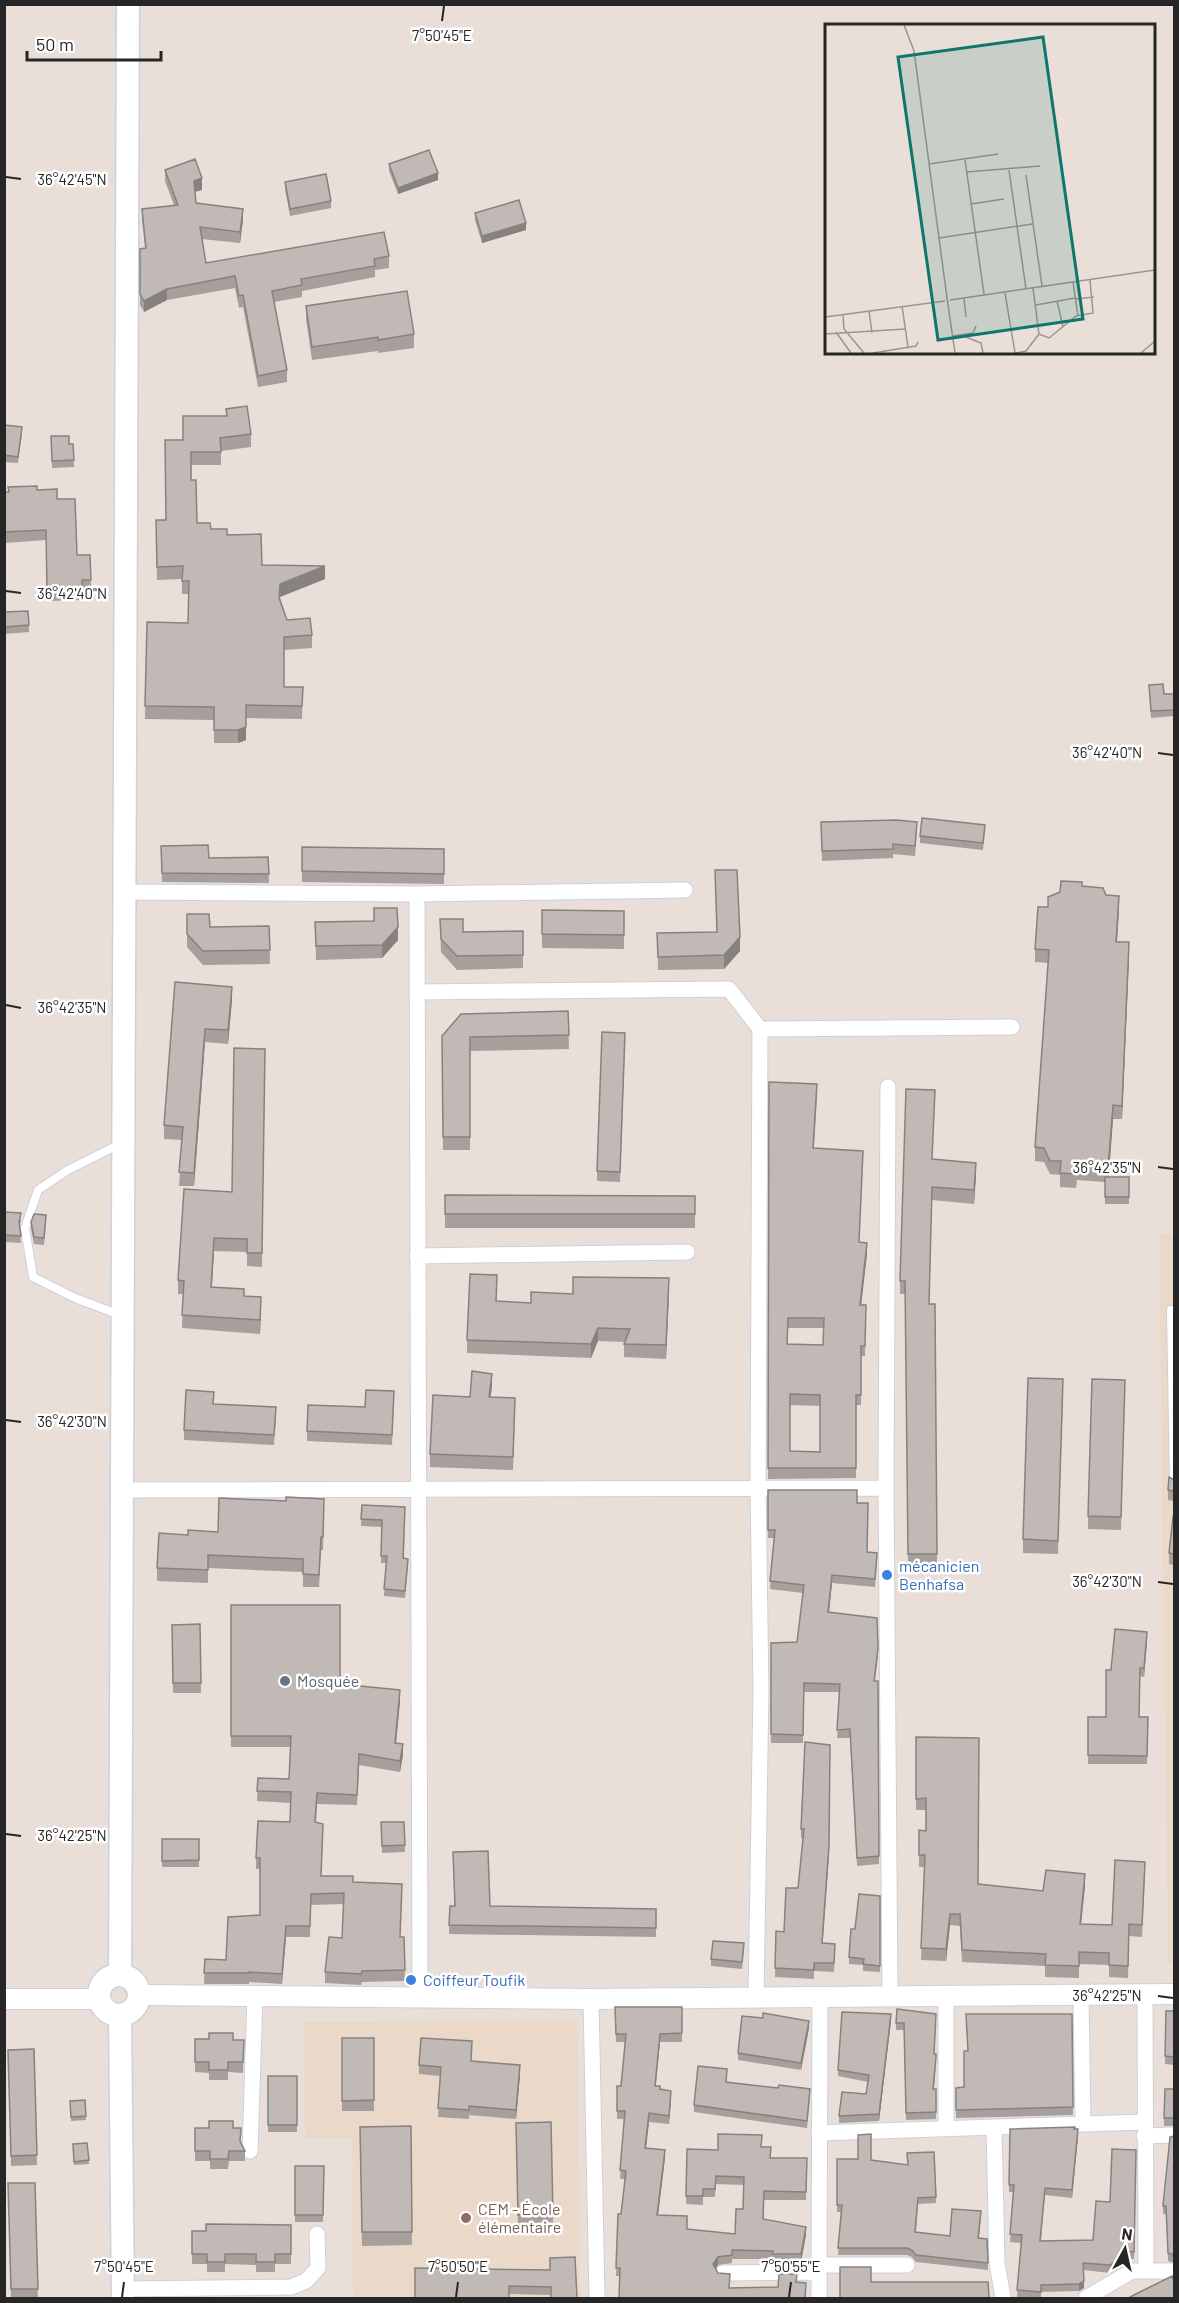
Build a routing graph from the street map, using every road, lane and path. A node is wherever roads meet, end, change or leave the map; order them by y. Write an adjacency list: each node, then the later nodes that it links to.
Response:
1 (128, 4): 3 (main road)
2 (685, 890): 4 (street)
3 (126, 892): 4 (street); 9 (main road)
4 (417, 894): 5 (street)
5 (417, 992): 7 (street); 11 (street)
6 (1012, 1027): 7 (street)
7 (760, 1029): 15 (street)
8 (888, 1087): 16 (street)
9 (124, 1142): 13 (main road); 13 (lane)
10 (687, 1252): 11 (street)
11 (417, 1256): 17 (street)
12 (1174, 1310): 14 (lane)
13 (123, 1316): 18 (main road)
14 (1174, 1484)
15 (758, 1488): 16 (street); 17 (street); 29 (street)
16 (886, 1488): 28 (street)
17 (418, 1489): 18 (street); 25 (street)
18 (123, 1490): 19 (main road)
19 (120, 1976): 22 (main road); 32 (main road)
20 (1145, 1994): 21 (street); 23 (street); 37 (street)
21 (1174, 1994)
22 (139, 1995): 24 (street); 33 (main road)
23 (1081, 1995): 26 (street); 34 (street)
24 (255, 1996): 25 (street); 40 (street)
25 (420, 1996): 31 (street)
26 (946, 1996): 28 (street); 36 (street)
27 (820, 1997): 28 (street); 29 (street); 38 (street)
28 (890, 1997)
29 (756, 1998): 31 (street)
30 (4, 1999): 32 (street)
31 (591, 1999): 49 (street)
32 (100, 2000): 33 (main road)
33 (120, 2015): 48 (main road)
34 (1083, 2124): 35 (street); 37 (street)
35 (994, 2127): 36 (street); 51 (street)
36 (946, 2129): 38 (street)
37 (1144, 2129): 39 (street); 44 (street)
38 (819, 2133): 43 (street)
39 (1174, 2135)
40 (250, 2151)
41 (317, 2234): 47 (street)
42 (907, 2265): 43 (street)
43 (819, 2268): 46 (street); 50 (street)
44 (1146, 2271): 45 (street); 52 (street)
45 (1174, 2271)
46 (723, 2273)
47 (226, 2293): 48 (street)
48 (123, 2294)
49 (597, 2298)
50 (819, 2298)
51 (1003, 2298)
52 (1086, 2298)

